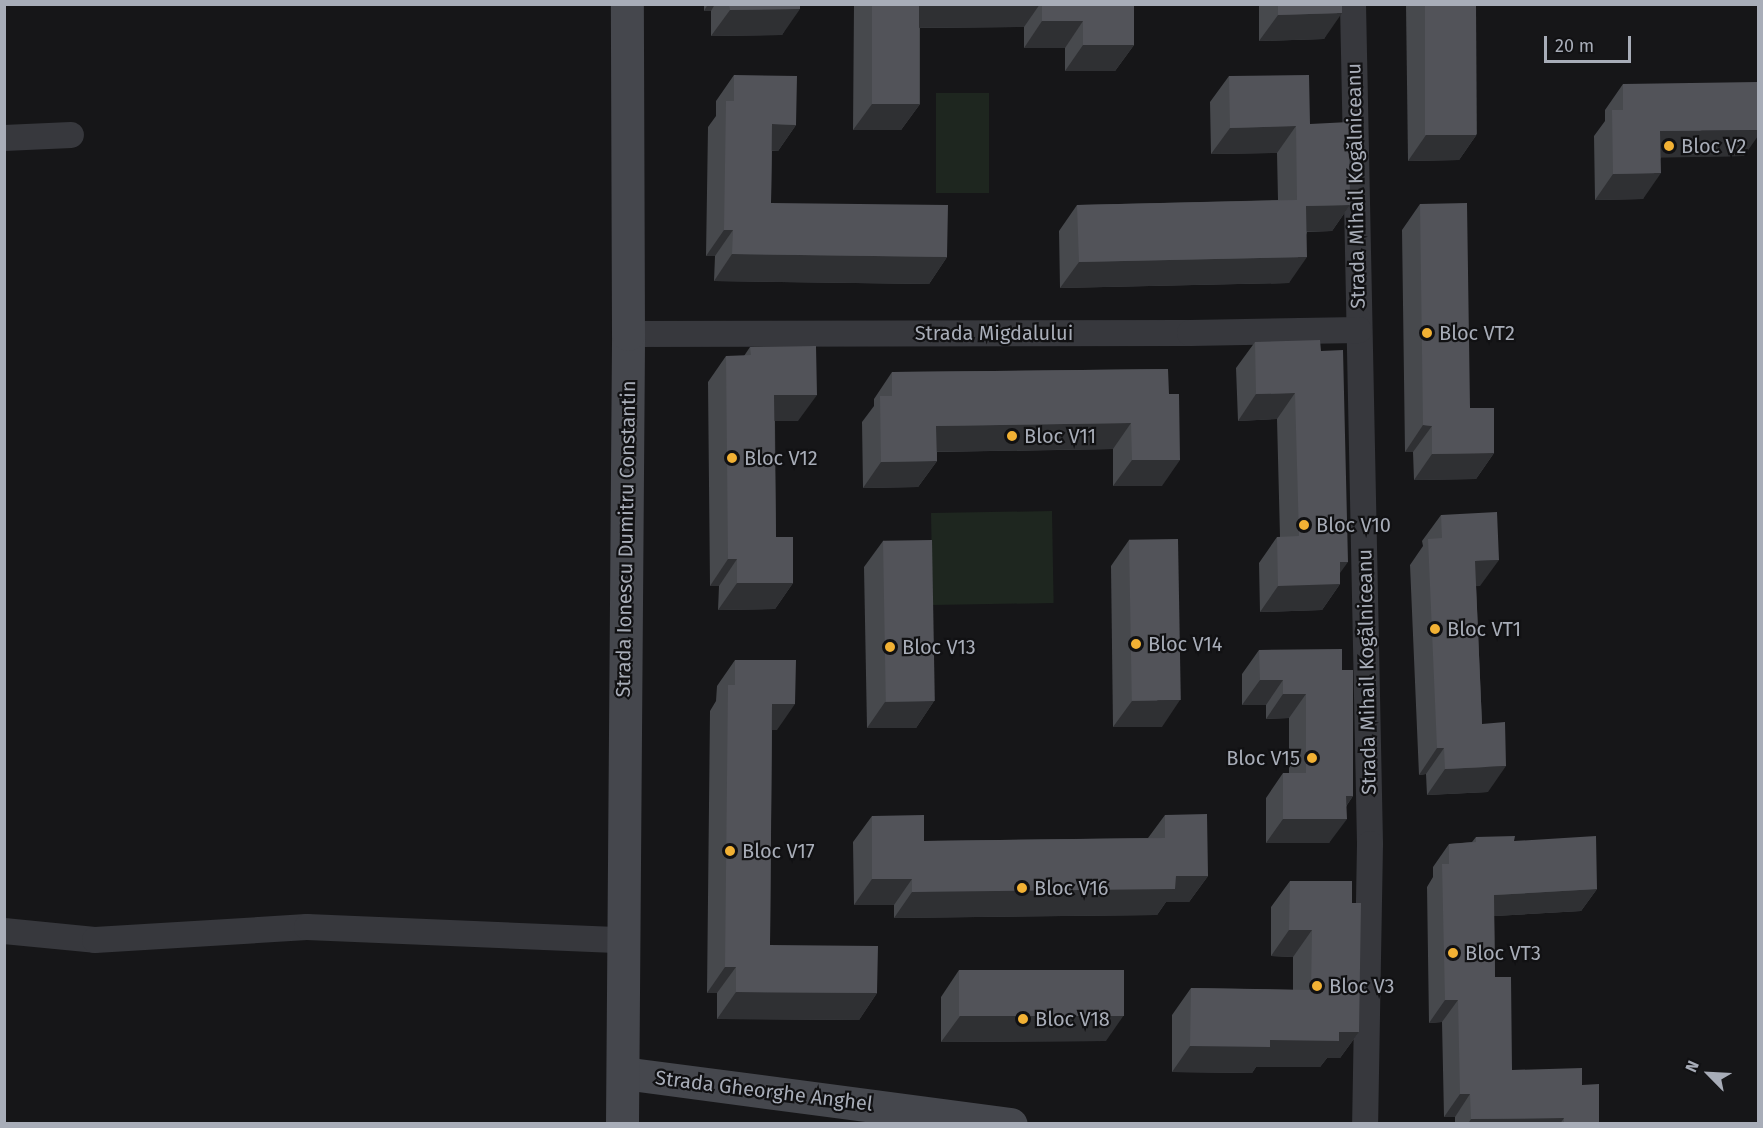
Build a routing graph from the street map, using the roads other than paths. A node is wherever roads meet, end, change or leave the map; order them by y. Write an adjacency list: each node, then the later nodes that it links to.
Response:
1 (627, 4): 6 (street, Strada Ionescu Dumitru Constantin)
2 (1353, 4): 5 (street, Strada Mihail Kogălniceanu)
3 (71, 135): 4 (street)
4 (4, 138)
5 (1359, 330): 6 (street, Strada Migdalului); 12 (street, Strada Mihail Kogălniceanu)
6 (628, 334): 8 (street, Strada Ionescu Dumitru Constantin)
7 (4, 931): 8 (street)
8 (622, 940): 9 (street, Strada Ionescu Dumitru Constantin)
9 (623, 1073): 10 (street, Strada Ionescu Dumitru Constantin); 11 (street, Strada Gheorghe Anghel)
10 (622, 1124)
11 (1011, 1124)
12 (1365, 1124)

